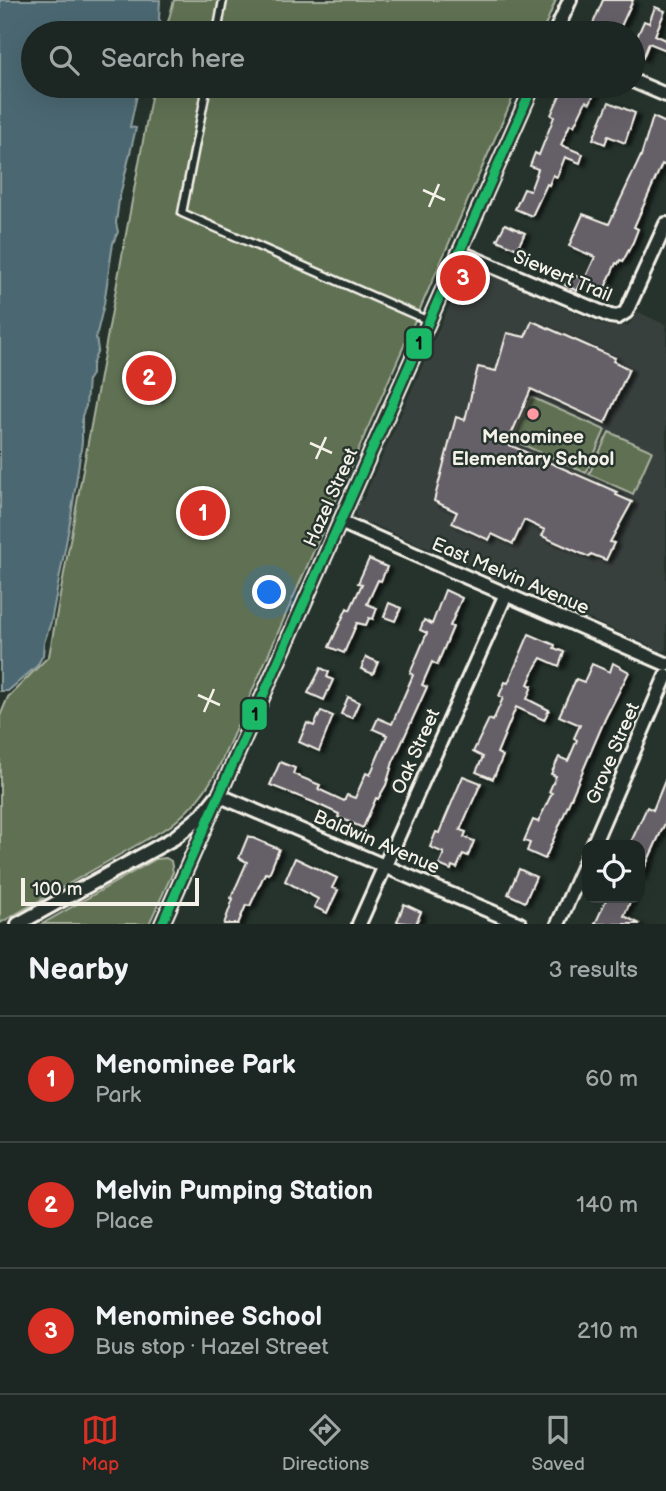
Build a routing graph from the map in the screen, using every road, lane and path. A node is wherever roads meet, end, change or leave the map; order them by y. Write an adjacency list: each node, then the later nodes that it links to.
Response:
1 (223, 0): 3 (lane)
2 (570, 0): 4 (street)
3 (219, 21)
4 (560, 21)
5 (645, 86): 6 (street)
6 (666, 95)
7 (204, 98): 11 (lane)
8 (528, 98): 10 (street, Hazel Street)
9 (666, 225): 10 (street, Siewert Trail)
10 (459, 252): 11 (street, Hazel Street)
11 (429, 321): 12 (street, Hazel Street)
12 (340, 522): 13 (street, East Melvin Avenue); 16 (street, Hazel Street)
13 (506, 594): 14 (street, East Melvin Avenue); 18 (street, Oak Street)
14 (666, 664)
15 (666, 676): 17 (street, Grove Street)
16 (218, 795): 18 (street, Baldwin Avenue); 20 (street); 21 (street, Hazel Street)
17 (595, 840)
18 (386, 865): 22 (street, Oak Street); 23 (street, Baldwin Avenue)
19 (582, 869): 24 (street)
20 (18, 924)
21 (162, 924)
22 (359, 924)
23 (520, 924)
24 (558, 924)

